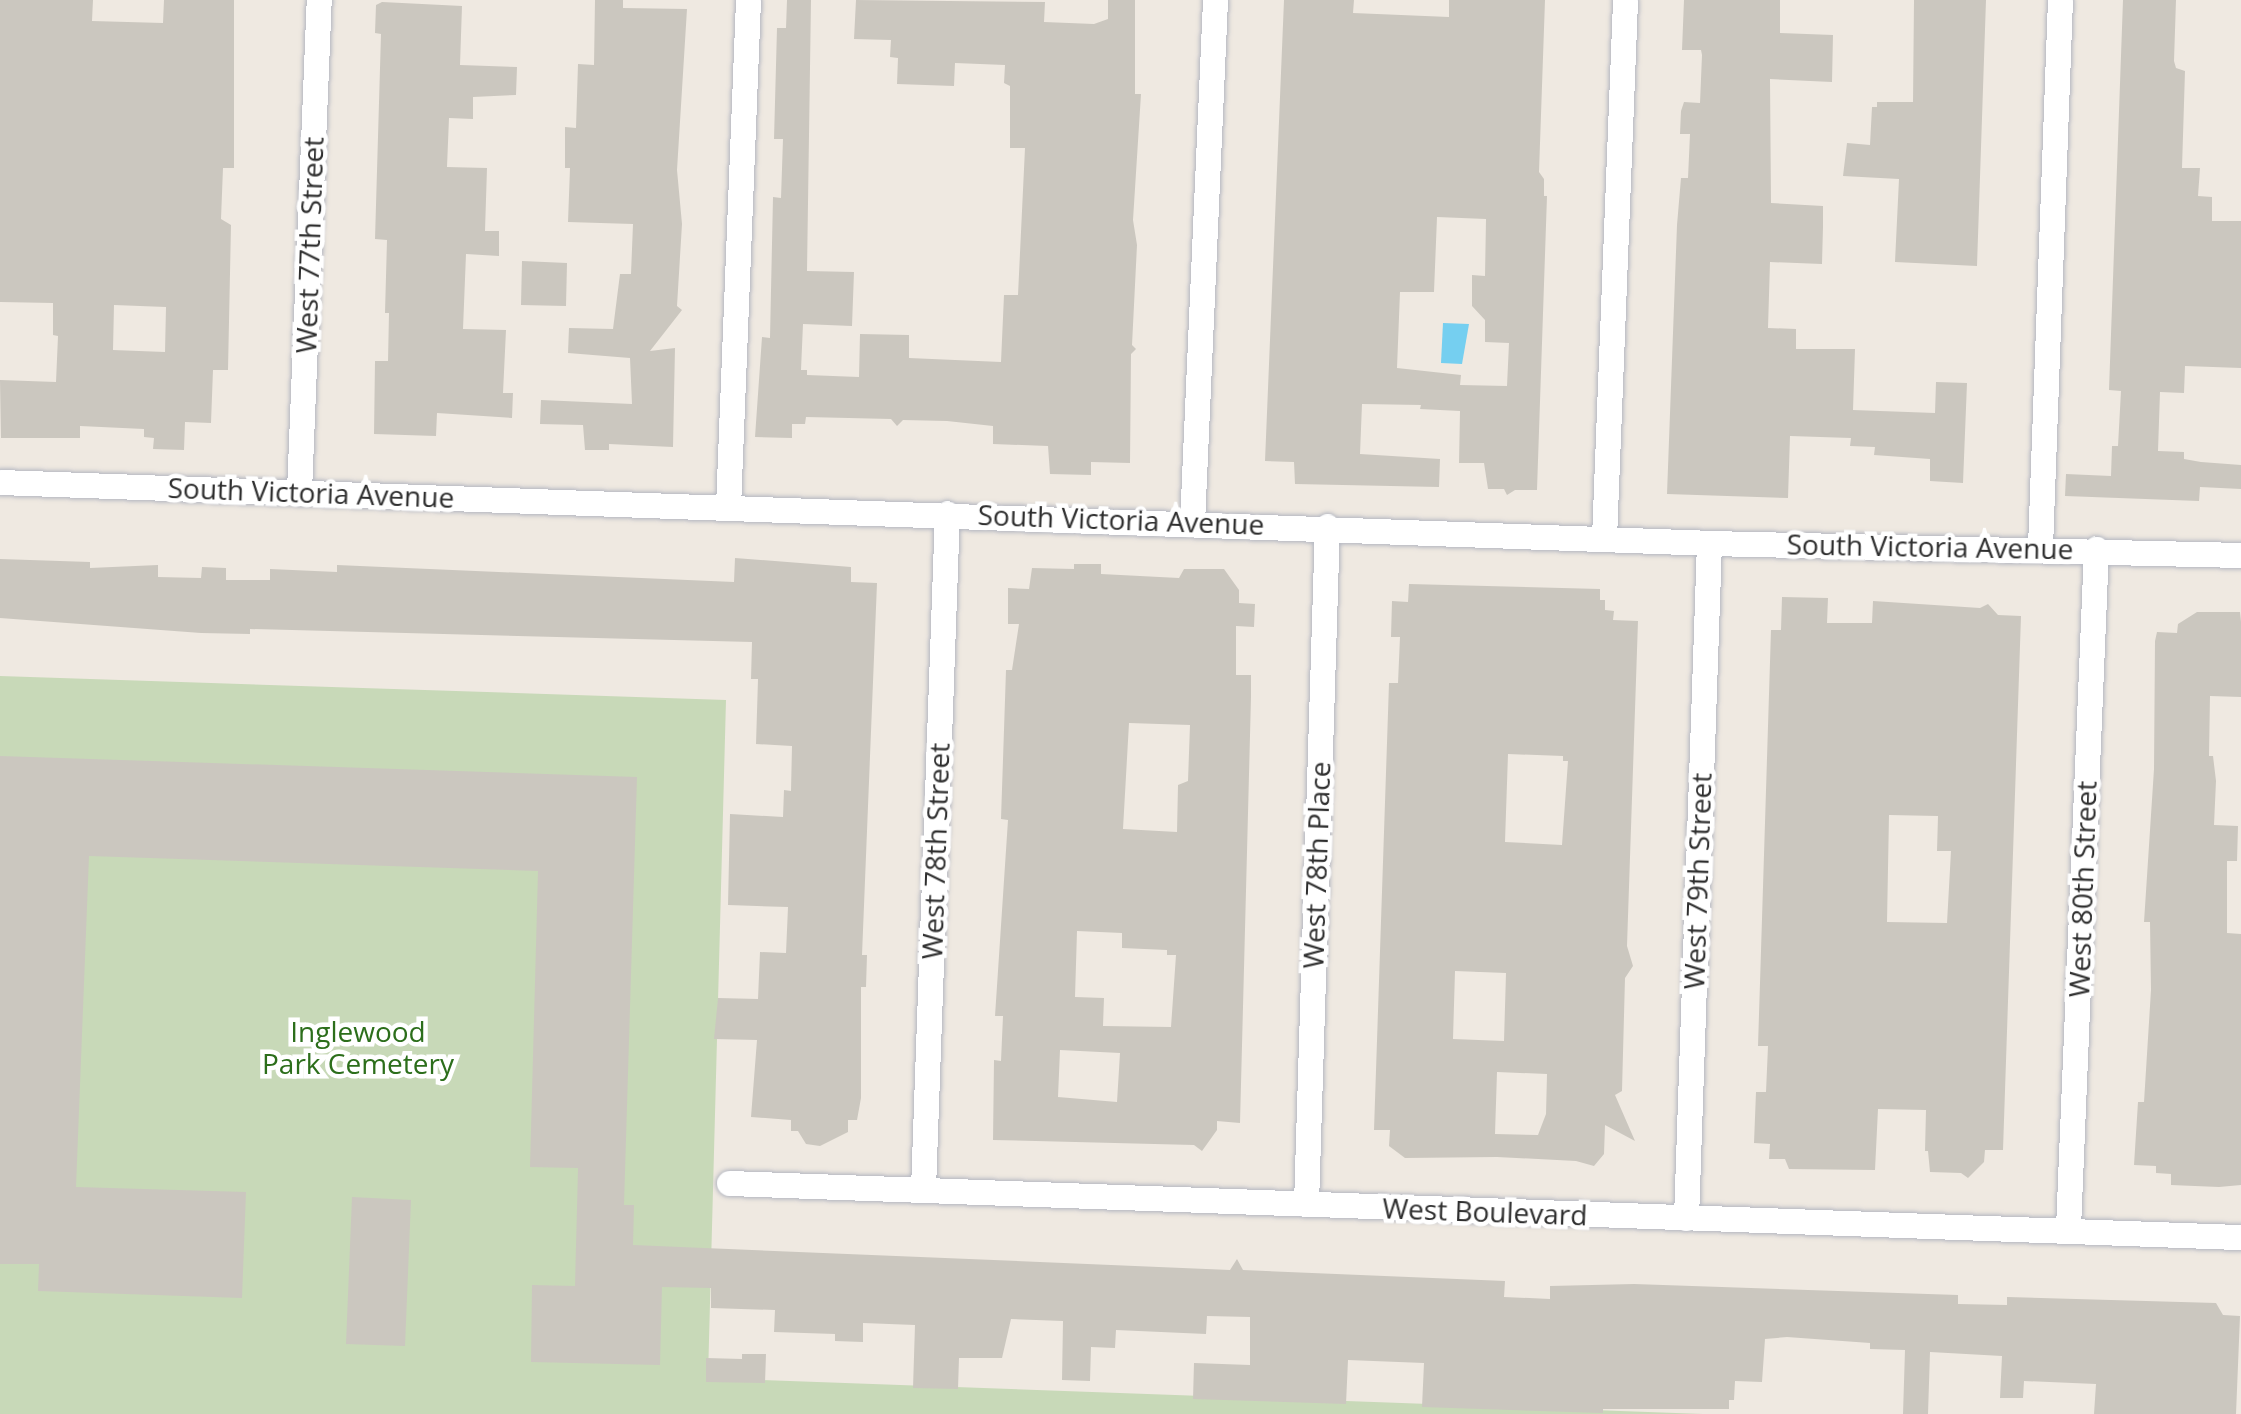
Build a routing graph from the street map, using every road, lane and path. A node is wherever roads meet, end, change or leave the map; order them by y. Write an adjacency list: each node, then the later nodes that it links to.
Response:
1 (319, 0): 7 (street, West 77th Street)
2 (748, 0): 8 (street)
3 (1215, 0): 10 (street)
4 (1625, 0): 12 (street)
5 (2060, 0): 14 (street)
6 (0, 482): 7 (street, South Victoria Avenue)
7 (299, 491): 8 (street, South Victoria Avenue)
8 (728, 508): 9 (street, South Victoria Avenue)
9 (947, 513): 10 (street, South Victoria Avenue); 18 (street, West 78th Street)
10 (1192, 523): 11 (street, South Victoria Avenue)
11 (1326, 526): 12 (street, South Victoria Avenue); 19 (street, West 78th Place)
12 (1604, 538): 13 (street, South Victoria Avenue)
13 (1709, 543): 14 (street, South Victoria Avenue); 20 (street, West 79th Street)
14 (2040, 547): 15 (street, South Victoria Avenue)
15 (2096, 549): 16 (street, South Victoria Avenue); 21 (street, West 80th Street)
16 (2241, 555)
17 (729, 1183): 18 (street, West Boulevard)
18 (923, 1189): 19 (street, West Boulevard)
19 (1306, 1204): 20 (street, West Boulevard)
20 (1686, 1218): 21 (street, West Boulevard)
21 (2068, 1228): 22 (street, West Boulevard)
22 (2241, 1237)

